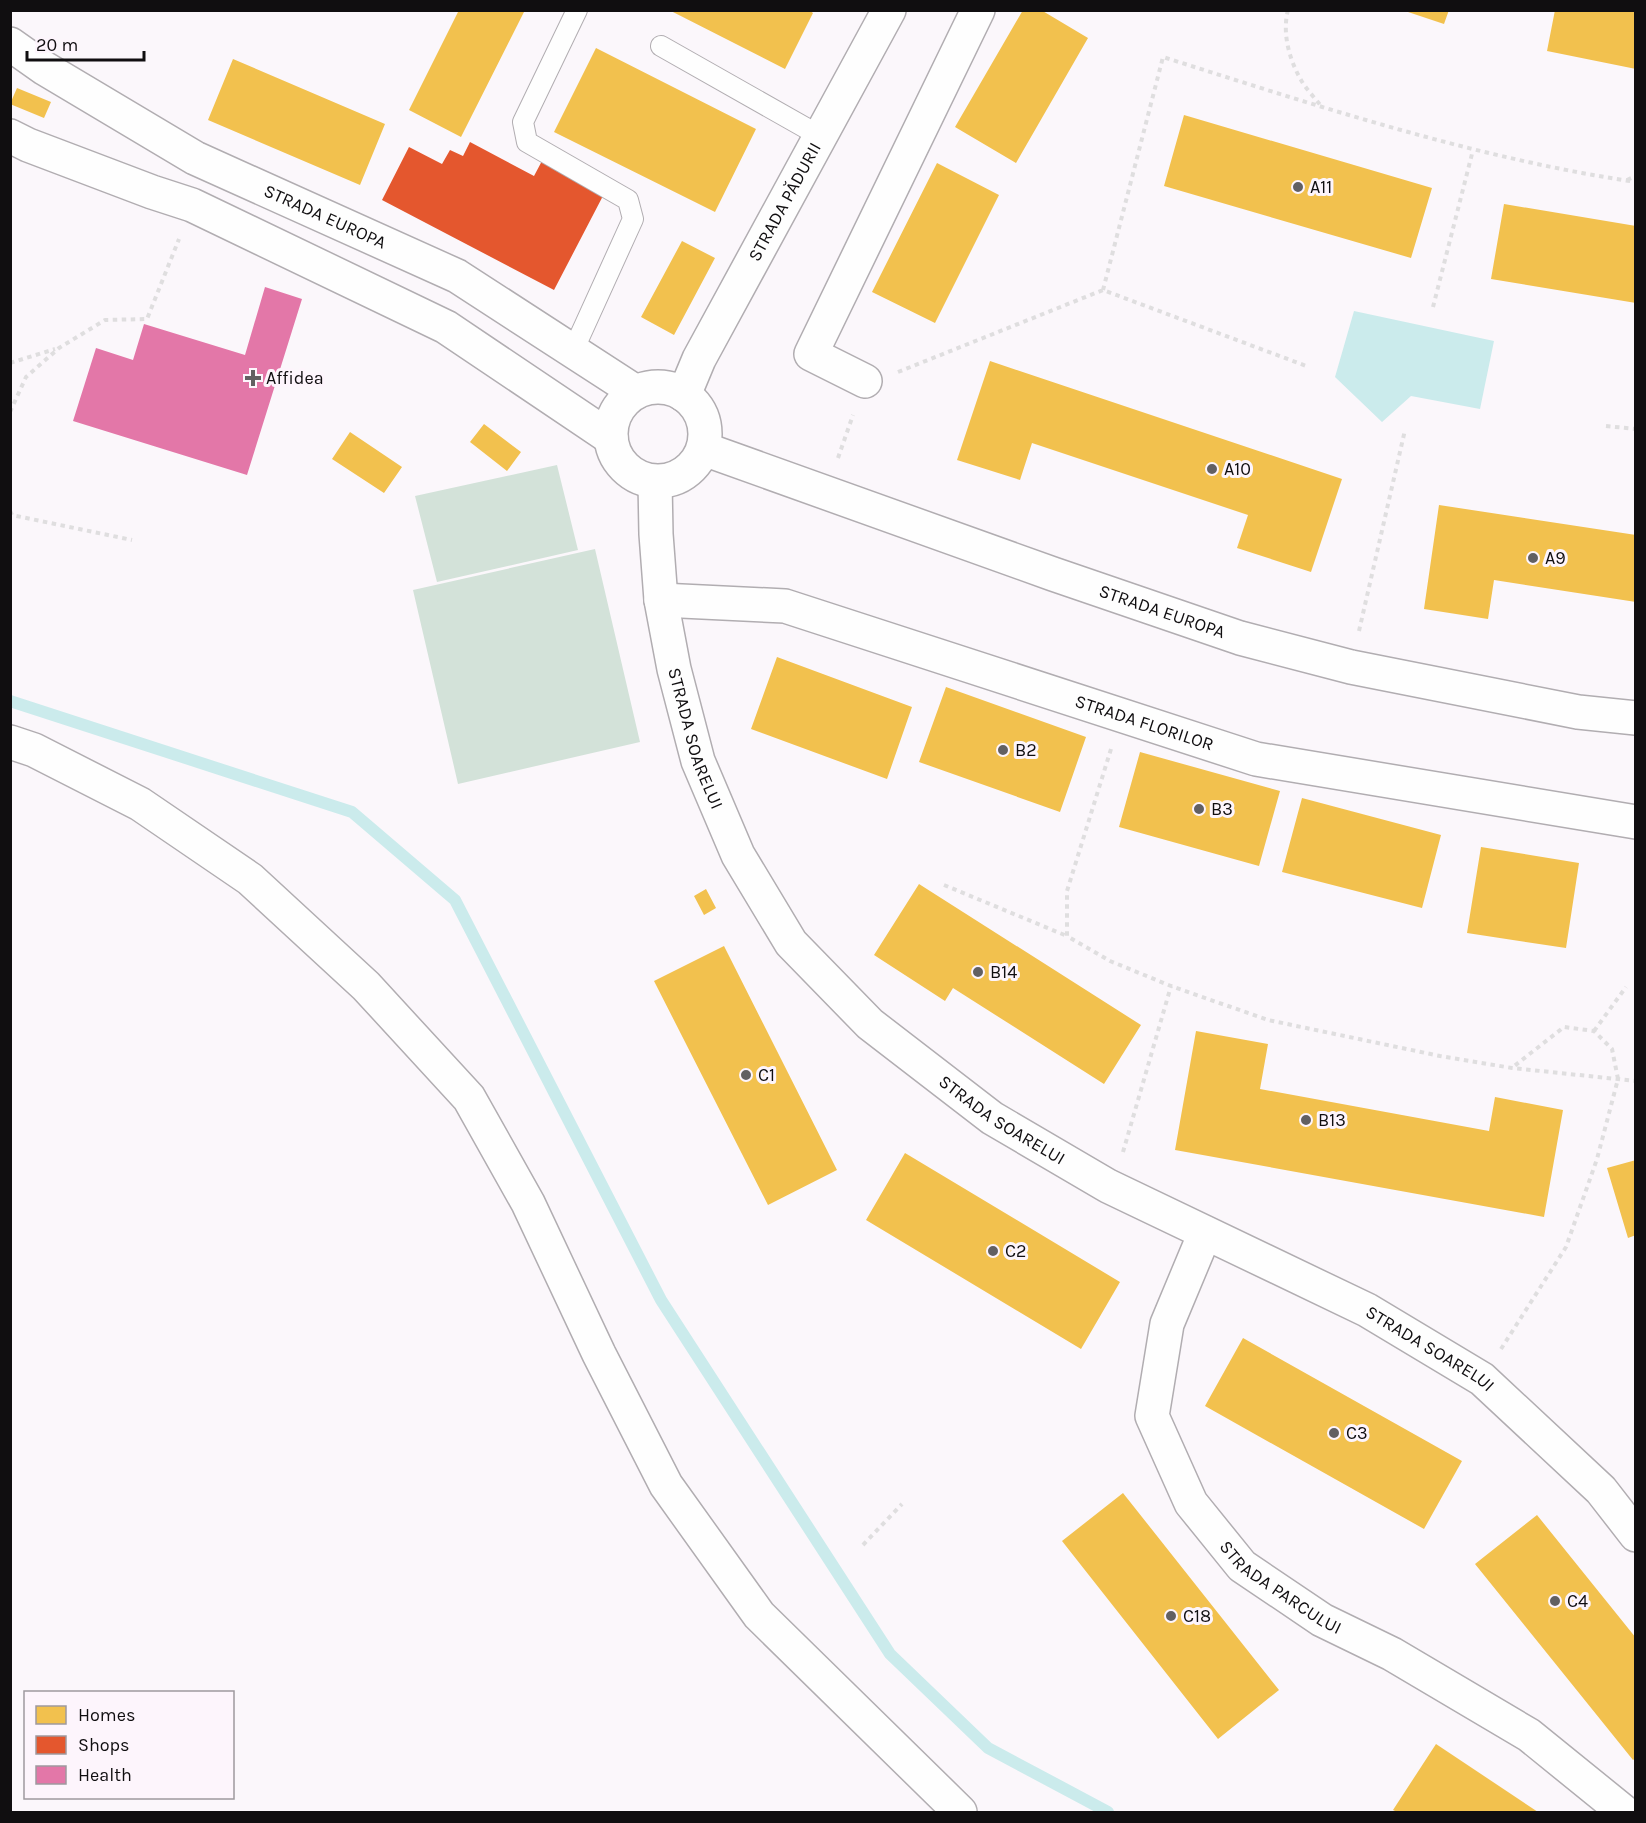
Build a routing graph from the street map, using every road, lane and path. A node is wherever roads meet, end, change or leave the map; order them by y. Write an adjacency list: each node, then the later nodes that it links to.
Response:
1 (577, 10): 18 (lane)
2 (889, 10): 9 (street, STRADA PĂDURII)
3 (978, 10): 21 (street)
4 (1288, 10): 7 (path)
5 (10, 44): 18 (street, STRADA EUROPA)
6 (661, 46): 9 (lane)
7 (1322, 107): 10 (path); 15 (path)
8 (10, 136): 14 (street)
9 (820, 136): 23 (street, STRADA PĂDURII)
10 (1473, 150): 12 (path); 16 (path)
11 (1635, 176): 12 (path)
12 (1626, 180): 13 (path)
13 (1635, 182)
14 (192, 205): 17 (path); 28 (street)
15 (1103, 290): 20 (path); 21 (path)
16 (1432, 307)
17 (59, 348): 19 (path); 24 (path)
18 (573, 351): 22 (street, STRADA EUROPA)
19 (10, 363)
20 (1309, 367)
21 (865, 381): 31 (path)
22 (636, 392): 23 (street); 28 (street)
23 (684, 394): 29 (street)
24 (10, 412)
25 (1606, 426): 26 (path)
26 (1635, 429)
27 (1405, 430): 35 (path)
28 (611, 438): 30 (street)
29 (704, 449): 30 (street); 31 (street, STRADA EUROPA)
30 (655, 482): 34 (street, STRADA SOARELUI)
31 (825, 493): 35 (street, STRADA EUROPA)
32 (10, 511): 33 (path)
33 (132, 540)
34 (661, 600): 36 (street, STRADA FLORILOR); 48 (street, STRADA SOARELUI)
35 (1351, 668): 37 (street, STRADA EUROPA)
36 (1120, 716): 39 (street, STRADA FLORILOR); 41 (path)
37 (1635, 718)
38 (10, 742): 54 (street)
39 (1635, 822)
40 (944, 885): 41 (path)
41 (1068, 936): 42 (path)
42 (1171, 986): 45 (path); 48 (path)
43 (1626, 987): 44 (path)
44 (1594, 1031): 45 (path); 46 (path)
45 (1512, 1068): 46 (path)
46 (1618, 1079): 47 (path); 50 (path)
47 (1635, 1081)
48 (1108, 1186): 49 (street, STRADA SOARELUI)
49 (1205, 1233): 50 (street, STRADA SOARELUI); 55 (street, STRADA PARCULUI)
50 (1482, 1379): 52 (street, STRADA SOARELUI)
51 (902, 1504): 53 (path)
52 (1635, 1535)
53 (863, 1545)
54 (960, 1812)
55 (1624, 1812)

